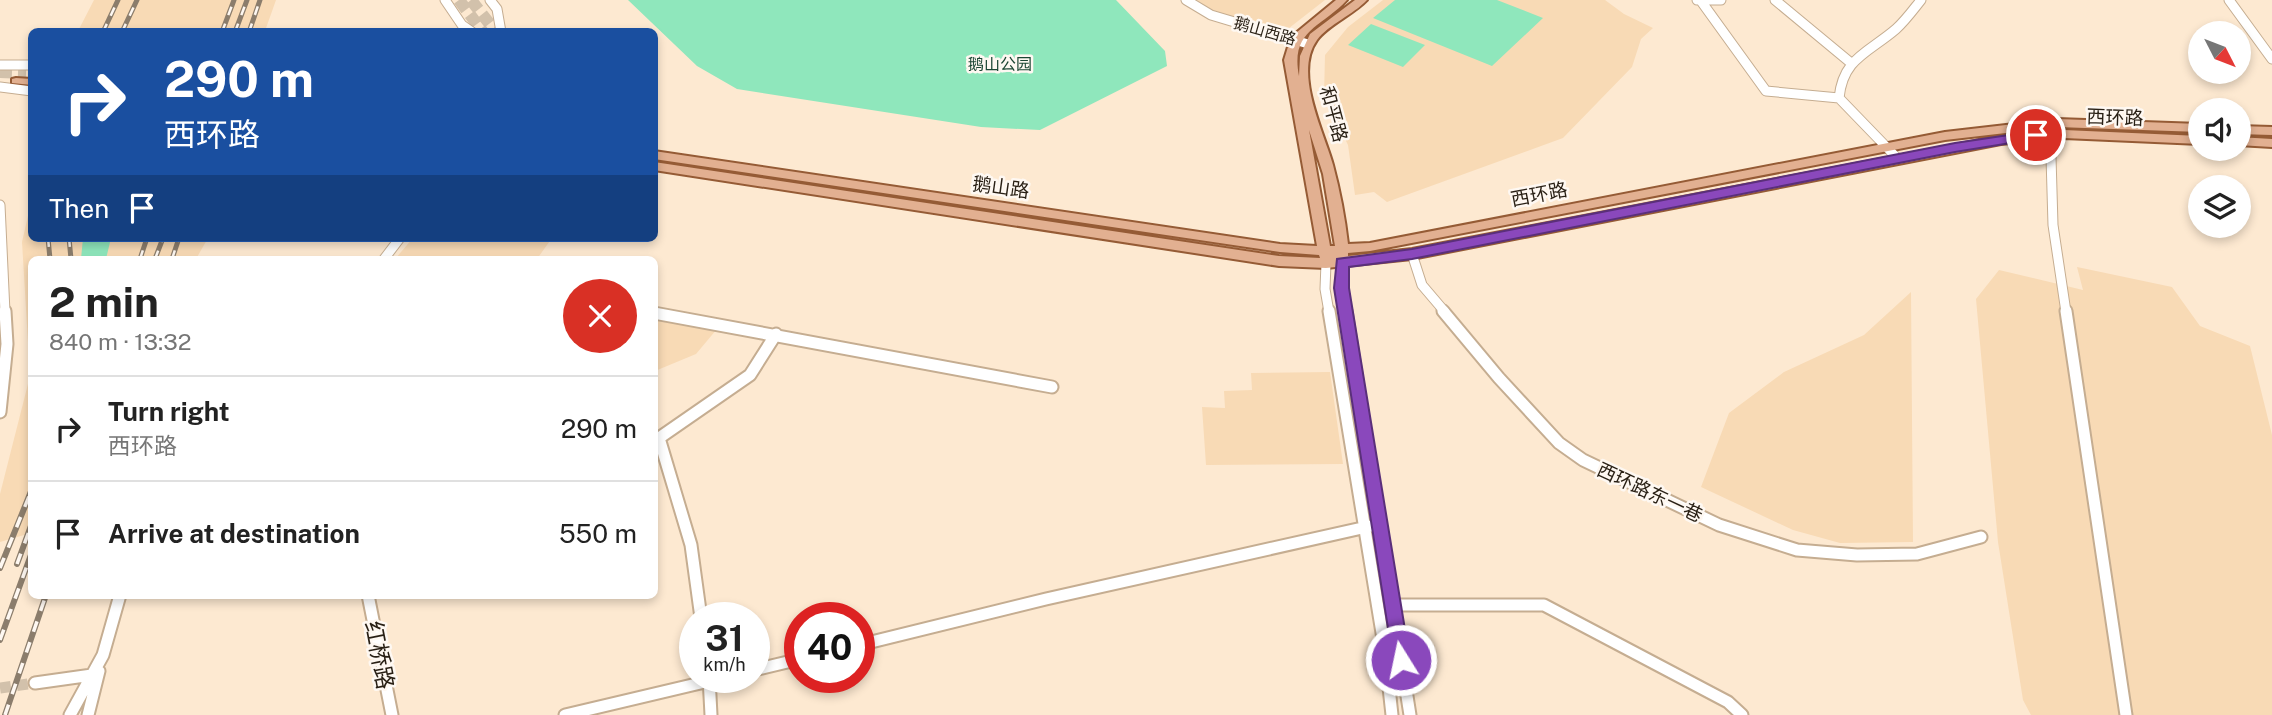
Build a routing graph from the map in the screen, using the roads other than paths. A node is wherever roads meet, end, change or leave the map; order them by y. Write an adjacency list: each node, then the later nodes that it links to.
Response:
1 (445, 0): 11 (street)
2 (490, 0): 12 (street)
3 (1186, 0): 13 (street, 鹅山西路)
4 (1342, 0): 13 (main road)
5 (1362, 0): 14 (main road)
6 (1699, 0): 7 (street); 25 (street)
7 (1721, 0)
8 (1775, 0): 17 (street)
9 (2229, 0): 16 (street)
10 (1919, 1): 17 (street)
11 (466, 28)
12 (500, 28)
13 (1295, 40): 14 (street, 鹅山西路); 42 (main road, 和平路)
14 (1308, 44): 41 (main road, 和平路)
15 (0, 58): 19 (street)
16 (2272, 59)
17 (1851, 63): 25 (street)
18 (0, 65): 20 (street)
19 (28, 71)
20 (28, 71)
21 (28, 72): 22 (main road)
22 (16, 81)
23 (0, 87): 24 (street)
24 (28, 90)
25 (1839, 98): 33 (street)
26 (2188, 127): 33 (main road, 西环路)
27 (2251, 130): 28 (main road)
28 (2272, 131)
29 (2036, 135): 30 (main road, 西环路); 35 (main road, 西环路); 68 (street)
30 (2188, 139)
31 (2251, 142): 32 (main road)
32 (2272, 143)
33 (1887, 147): 35 (street); 41 (main road, 西环路)
34 (658, 156): 42 (main road, 鹅山路)
35 (1898, 159): 39 (main road, 西环路)
36 (658, 167): 42 (main road, 鹅山路)
37 (0, 205): 46 (street)
38 (397, 242): 40 (street)
39 (1412, 254): 41 (main road, 西环路); 49 (street, 西环路东一巷)
40 (386, 256)
41 (1342, 256): 42 (main road, 鹅山路); 47 (street)
42 (1326, 257): 48 (street)
43 (658, 314): 44 (street)
44 (776, 334): 45 (street); 52 (street)
45 (1052, 387)
46 (0, 412)
47 (1380, 524): 48 (street); 53 (street)
48 (1365, 528): 54 (street); 65 (street)
49 (1981, 537)
50 (119, 599): 55 (street)
51 (369, 599): 62 (street, 红桥路)
52 (699, 602)
53 (1391, 605): 66 (street); 67 (street)
54 (875, 641)
55 (103, 655): 56 (street); 61 (street)
56 (92, 675): 57 (street); 60 (street)
57 (35, 683)
58 (679, 686): 63 (street)
59 (710, 693): 64 (street)
60 (70, 715)
61 (88, 715)
62 (391, 715)
63 (565, 715)
64 (711, 715)
65 (1392, 715)
66 (1410, 715)
67 (1742, 715)
68 (2126, 715)

